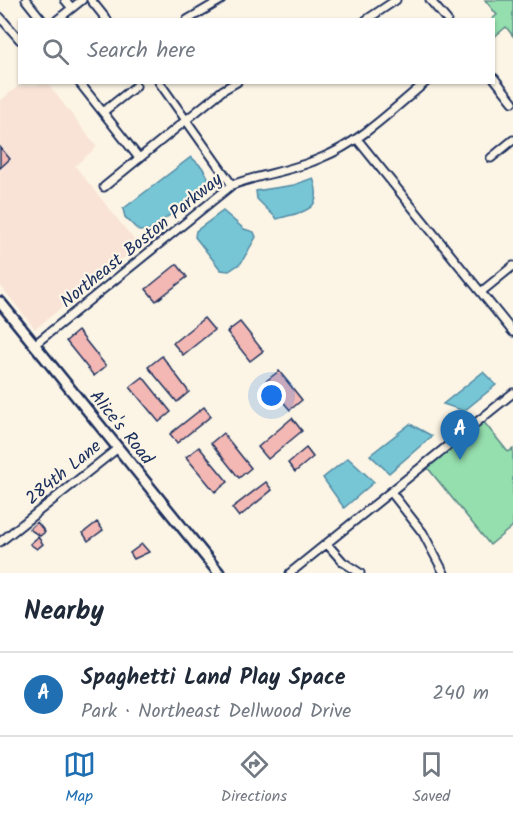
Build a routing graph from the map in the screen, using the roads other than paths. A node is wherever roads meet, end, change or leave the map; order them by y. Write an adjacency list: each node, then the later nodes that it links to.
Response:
1 (26, 0): 10 (street)
2 (65, 0): 8 (street)
3 (82, 0): 8 (street)
4 (91, 0): 12 (street)
5 (221, 0): 13 (street)
6 (396, 0): 14 (street)
7 (430, 0): 15 (street)
8 (72, 8): 11 (street)
9 (0, 17): 16 (street)
10 (40, 18)
11 (60, 18)
12 (105, 18)
13 (190, 18)
14 (369, 18)
15 (445, 18)
16 (18, 38)
17 (495, 79): 23 (street)
18 (83, 84): 24 (street)
19 (160, 84): 25 (street)
20 (234, 84): 25 (street)
21 (424, 84): 26 (street, Northeast Boston Parkway)
22 (136, 86): 24 (street)
23 (513, 102)
24 (103, 112): 28 (street)
25 (187, 120): 28 (street); 30 (street)
26 (357, 139): 30 (street, Northeast Boston Parkway); 33 (street)
27 (513, 140): 29 (street)
28 (140, 158): 31 (street)
29 (491, 158)
30 (232, 185): 36 (street, Northeast Boston Parkway)
31 (104, 187)
32 (513, 266): 33 (street)
33 (481, 292): 35 (street)
34 (0, 302): 36 (main road, Alice's Road)
35 (513, 332)
36 (34, 345): 38 (main road, Alice's Road)
37 (513, 393): 39 (street)
38 (117, 448): 40 (street, 284th Lane); 43 (main road, Alice's Road)
39 (391, 492): 41 (street); 45 (street)
40 (0, 542)
41 (327, 544): 42 (street); 44 (street)
42 (354, 572)
43 (219, 573)
44 (290, 573)
45 (444, 573)

